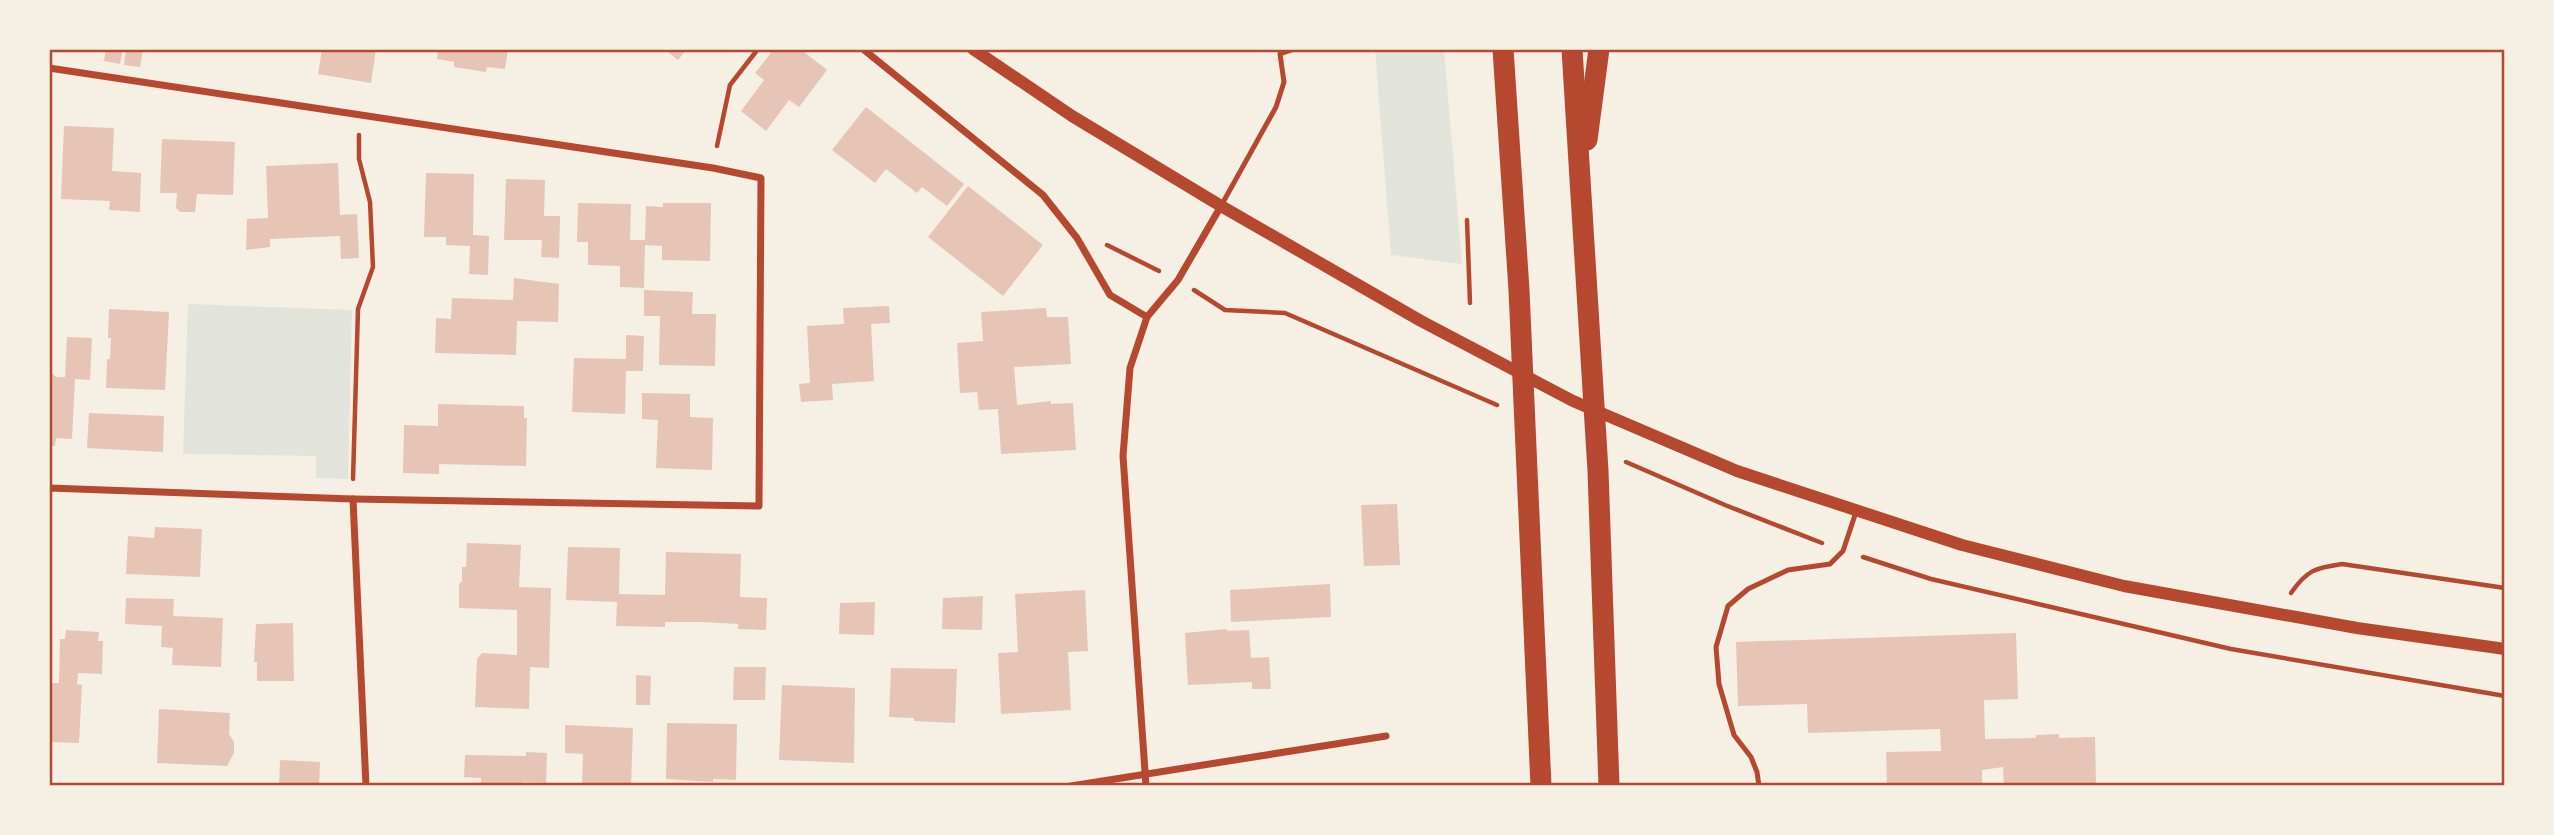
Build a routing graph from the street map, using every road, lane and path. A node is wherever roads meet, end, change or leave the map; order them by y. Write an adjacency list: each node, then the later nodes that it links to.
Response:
1 (758, 49): 10 (path)
2 (863, 49): 17 (street)
3 (973, 49): 12 (street)
4 (1294, 49): 12 (lane)
5 (1503, 49): 33 (highway)
6 (1572, 49): 11 (highway)
7 (1599, 49): 11 (highway)
8 (49, 68): 9 (street)
9 (359, 113): 10 (street); 20 (path)
10 (713, 167): 20 (street)
11 (1580, 187): 34 (highway)
12 (1221, 206): 15 (street); 22 (street)
13 (1467, 220): 16 (path)
14 (1097, 237): 15 (path)
15 (1178, 280): 17 (street); 18 (path)
16 (1471, 303)
17 (1147, 317): 29 (street)
18 (1442, 381)
19 (49, 488): 20 (street)
20 (353, 499): 30 (street)
21 (1725, 505): 23 (path)
22 (1856, 512): 23 (lane); 25 (street)
23 (1843, 551): 27 (path); 35 (lane)
24 (2505, 588): 25 (path)
25 (2277, 614): 26 (street)
26 (2504, 649)
27 (2505, 696)
28 (1386, 736): 29 (street)
29 (1145, 774): 31 (street); 32 (street)
30 (366, 786)
31 (1071, 786)
32 (1146, 786)
33 (1541, 786)
34 (1609, 786)
35 (1759, 786)

